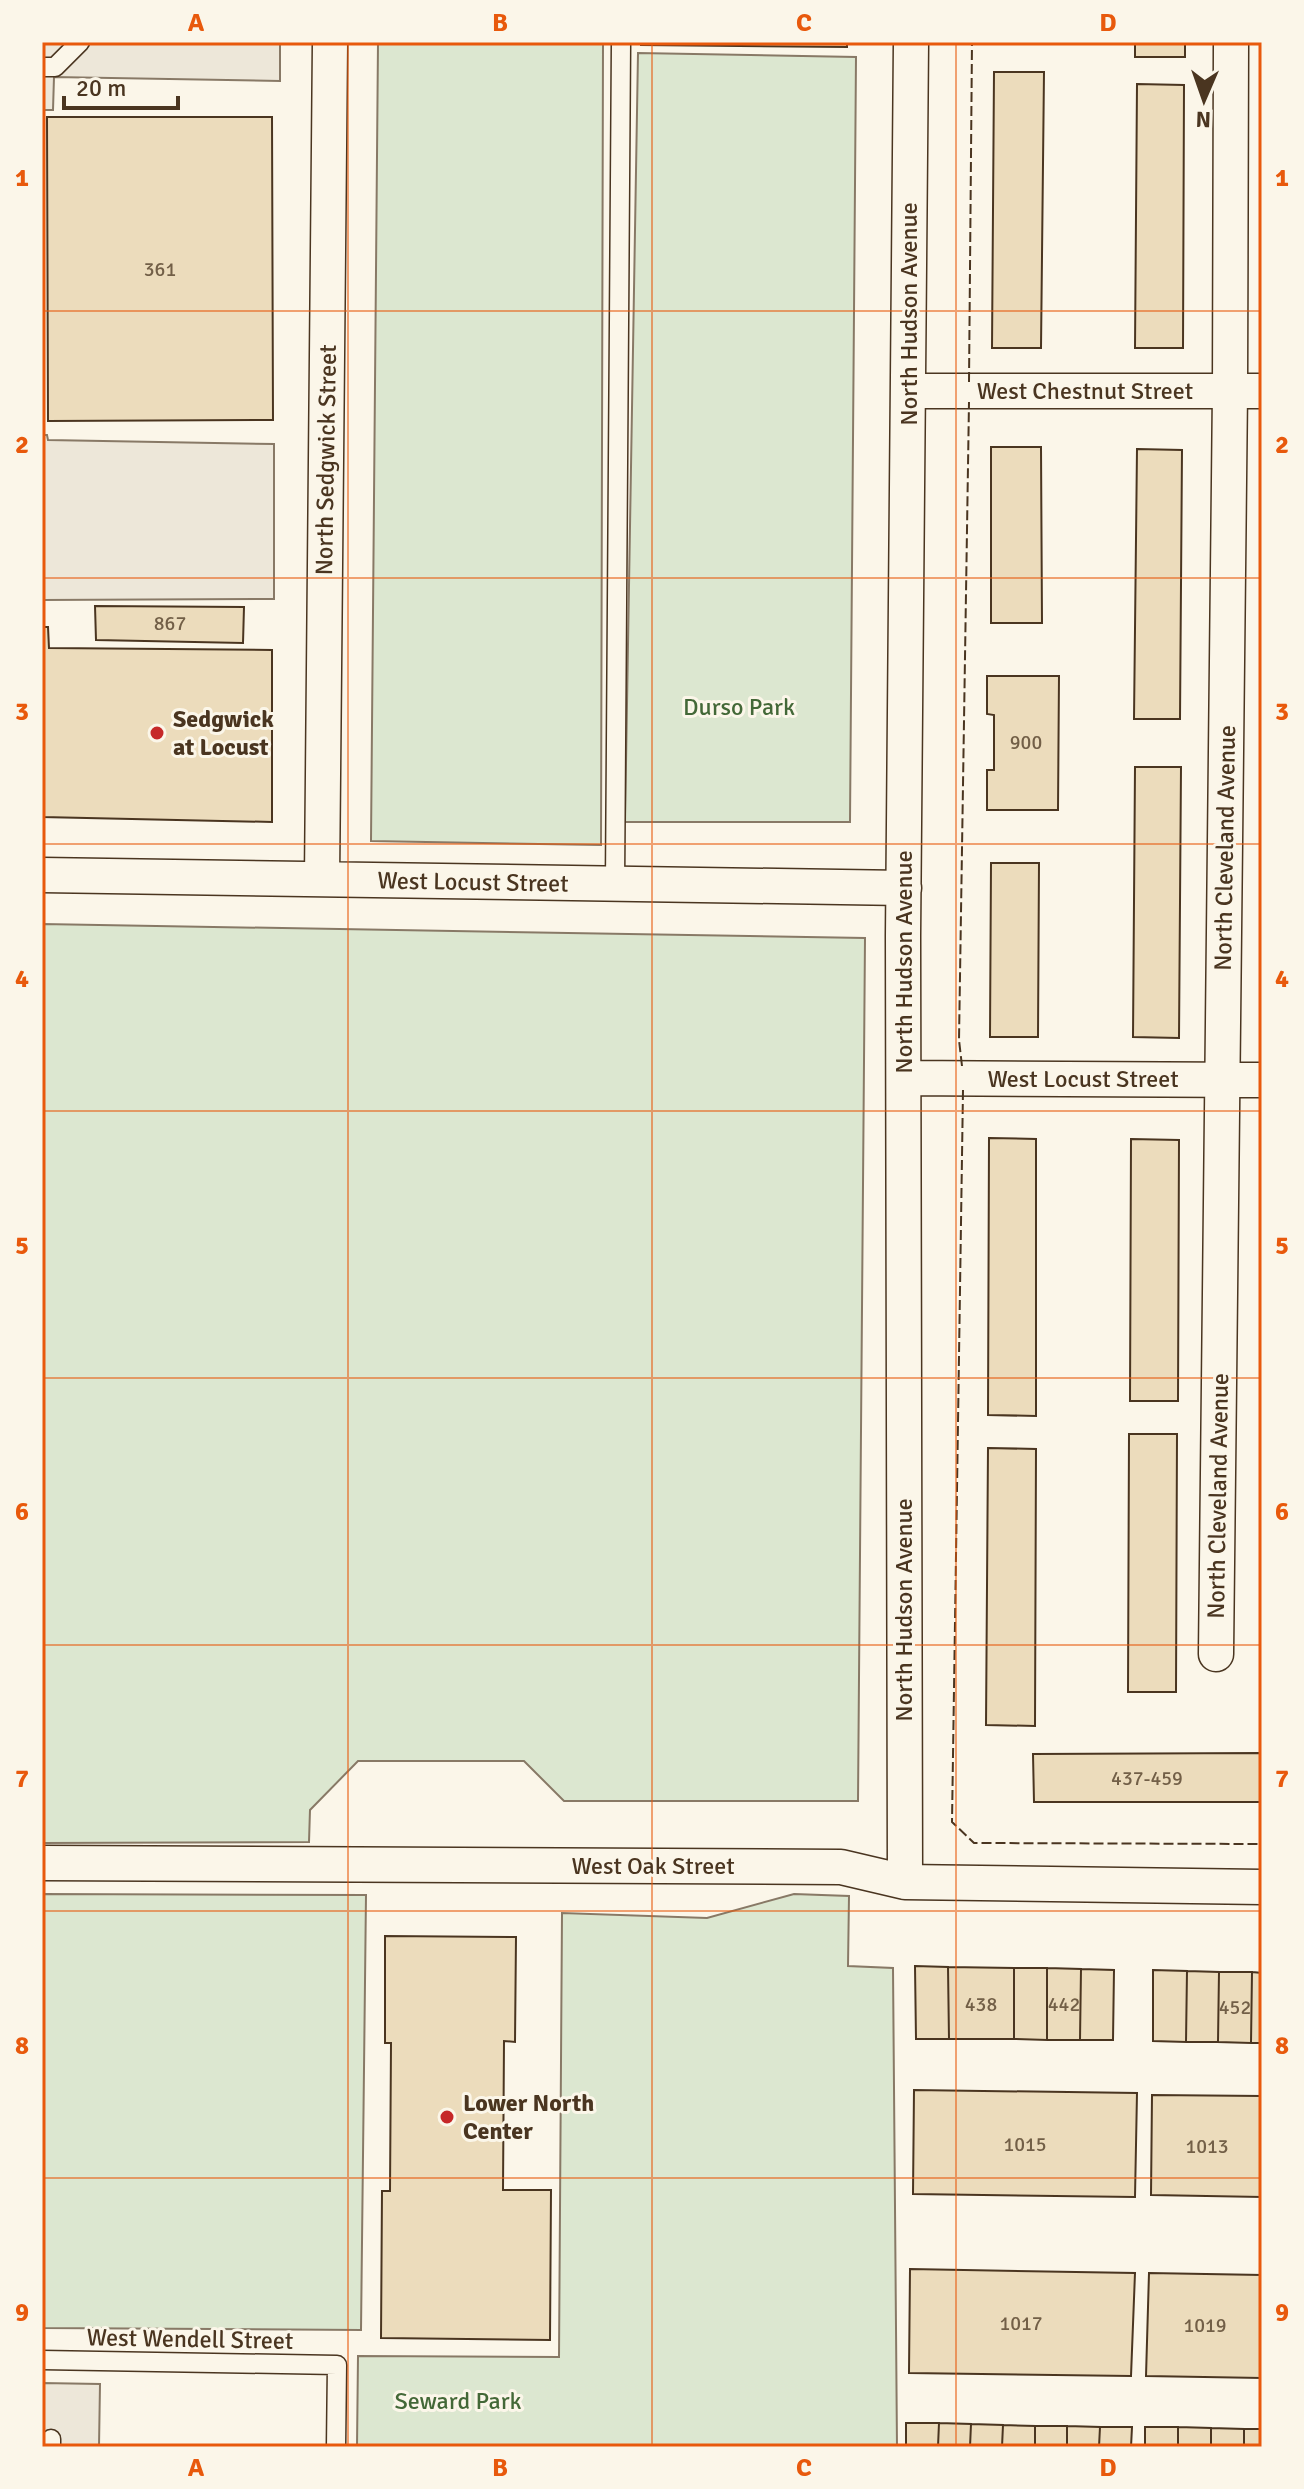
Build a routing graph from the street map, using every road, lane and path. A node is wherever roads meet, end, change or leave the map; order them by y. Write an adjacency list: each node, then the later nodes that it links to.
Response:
1 (80, 42): 6 (lane)
2 (330, 42): 10 (street, North Sedgwick Street)
3 (621, 42): 11 (lane)
4 (911, 42): 7 (street, North Hudson Avenue)
5 (1231, 42): 8 (street, North Cleveland Avenue)
6 (42, 67)
7 (909, 391): 8 (street, West Chestnut Street); 12 (street, North Hudson Avenue)
8 (1246, 391): 14 (street, North Cleveland Avenue)
9 (42, 875): 10 (street, West Locust Street)
10 (322, 879): 11 (street, West Locust Street)
11 (615, 884): 12 (street, West Locust Street)
12 (904, 888): 13 (street, North Hudson Avenue)
13 (904, 1078): 14 (street, West Locust Street); 18 (street, North Hudson Avenue)
14 (1222, 1080): 15 (street, West Locust Street); 16 (street, North Cleveland Avenue)
15 (1262, 1080)
16 (1216, 1654)
17 (42, 1863): 18 (street, West Oak Street)
18 (905, 1882): 19 (street, West Oak Street)
19 (1262, 1887)
20 (42, 2360): 21 (lane, West Wendell Street)
21 (336, 2447)

